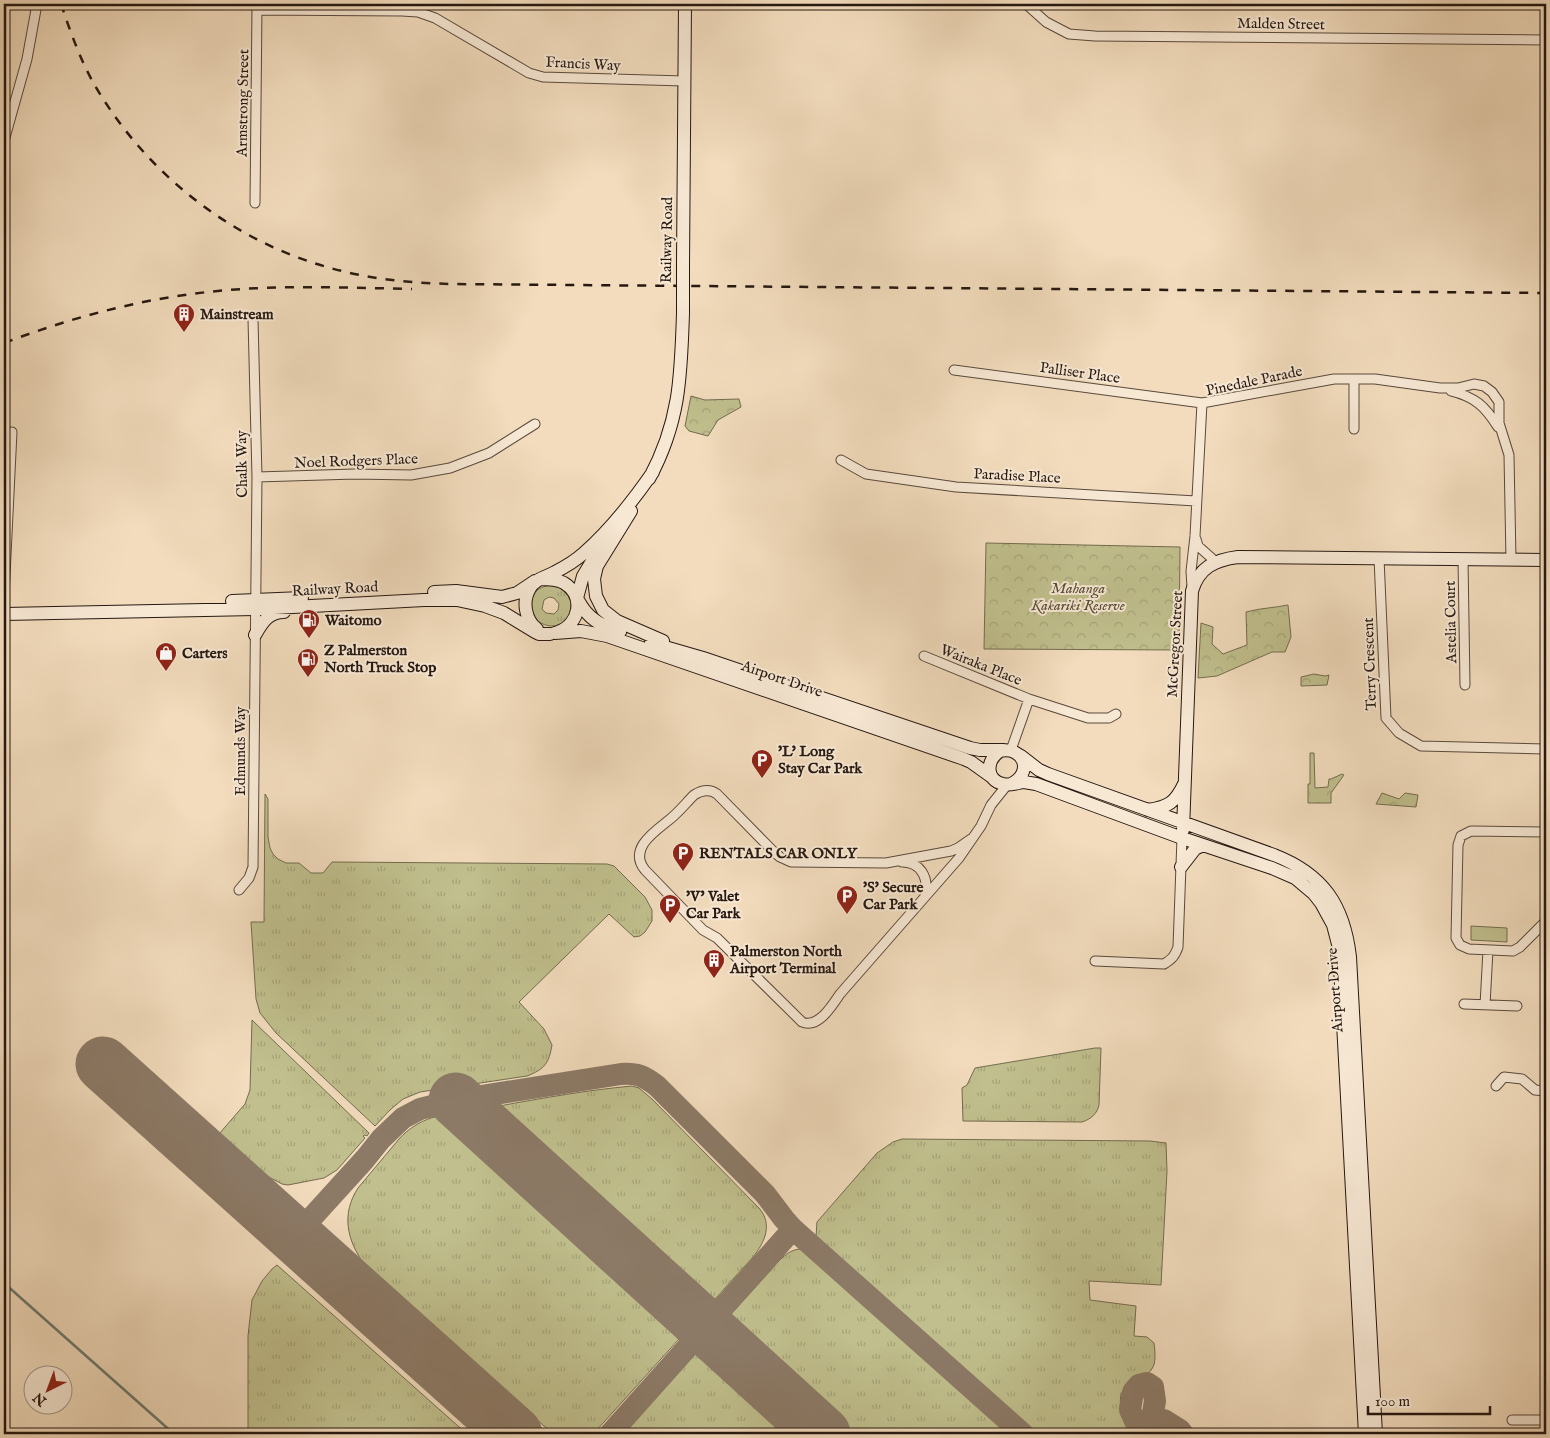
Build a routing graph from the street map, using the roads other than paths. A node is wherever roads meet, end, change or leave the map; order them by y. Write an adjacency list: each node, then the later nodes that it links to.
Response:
1 (37, 4): 7 (street)
2 (685, 4): 6 (main road, Railway Road)
3 (1026, 4): 5 (street, Malden Street)
4 (257, 7): 6 (street, Francis Way); 8 (street, Armstrong Street)
5 (1546, 40)
6 (684, 81): 19 (main road, Railway Road, bridge)
7 (4, 141)
8 (255, 203)
9 (253, 319): 20 (street, Chalk Way)
10 (954, 370): 13 (street, Palliser Place)
11 (1354, 379): 12 (street, Pinedale Parade); 13 (street, Pinedale Parade); 15 (street)
12 (1440, 388): 17 (street, Pinedale Parade); 17 (street, Pinedale Parade)
13 (1202, 403): 21 (street, Pinedale Parade)
14 (535, 424): 20 (street, Noel Rodgers Place)
15 (1354, 429)
16 (12, 432): 31 (street)
17 (1502, 434): 26 (street, Pinedale Parade)
18 (841, 460): 21 (street, Paradise Place)
19 (653, 472): 22 (main road, Railway Road); 29 (main road, Railway Road)
20 (256, 477): 34 (street, Chalk Way)
21 (1196, 501): 23 (street, Pinedale Parade)
22 (637, 502): 32 (main road, Railway Road); 39 (main road)
23 (1195, 536): 28 (street); 30 (street, Pinedale Parade)
24 (1379, 558): 25 (main road, McGregor Street); 28 (main road, McGregor Street); 43 (street, Terry Crescent)
25 (1463, 559): 26 (main road, McGregor Street); 40 (street, Astelia Court)
26 (1511, 560): 27 (main road, McGregor Street)
27 (1546, 560)
28 (1216, 562): 30 (main road, McGregor Street)
29 (538, 580): 32 (main road); 34 (main road, Railway Road); 36 (main road)
30 (1192, 590): 45 (main road, McGregor Street)
31 (4, 596)
32 (577, 599): 36 (main road); 39 (main road, Airport Drive)
33 (363, 604): 34 (main road, Railway Road); 36 (main road, Railway Road); 37 (main road)
34 (255, 605): 35 (main road, Railway Road); 37 (street, Edmunds Way)
35 (4, 614)
36 (553, 634): 46 (main road, Airport Drive)
37 (255, 635): 55 (street, Edmunds Way)
38 (924, 656): 41 (street, Wairaka Place)
39 (703, 658): 44 (main road, Airport Drive)
40 (1465, 684)
41 (1029, 699): 42 (street, Wairaka Place); 44 (street, Wairaka Place)
42 (1116, 714)
43 (1546, 749)
44 (1011, 751): 46 (main road); 46 (main road); 47 (main road, Airport Drive)
45 (1185, 780): 47 (main road); 48 (main road, McGregor Street)
46 (1001, 781): 50 (main road, Airport Drive); 51 (street)
47 (1148, 810): 48 (main road, Airport Drive)
48 (1184, 823): 50 (main road, McGregor Street); 68 (main road, Airport Drive)
49 (1546, 832): 58 (street)
50 (1182, 838): 52 (main road, Airport Drive); 54 (street, McGregor Street)
51 (971, 839): 53 (street); 56 (street)
52 (1203, 845): 54 (main road); 67 (main road, Airport Drive)
53 (892, 863): 56 (street); 56 (street)
54 (1181, 867): 59 (street, McGregor Street)
55 (239, 890)
56 (924, 896)
57 (1546, 921): 58 (street)
58 (1488, 950): 61 (street)
59 (1095, 961)
60 (1464, 1004): 61 (street)
61 (1485, 1005): 62 (street)
62 (1517, 1006)
63 (1496, 1086): 64 (street)
64 (1546, 1091)
65 (1512, 1420): 66 (street)
66 (1546, 1420)
67 (1365, 1434)
68 (1376, 1434)

